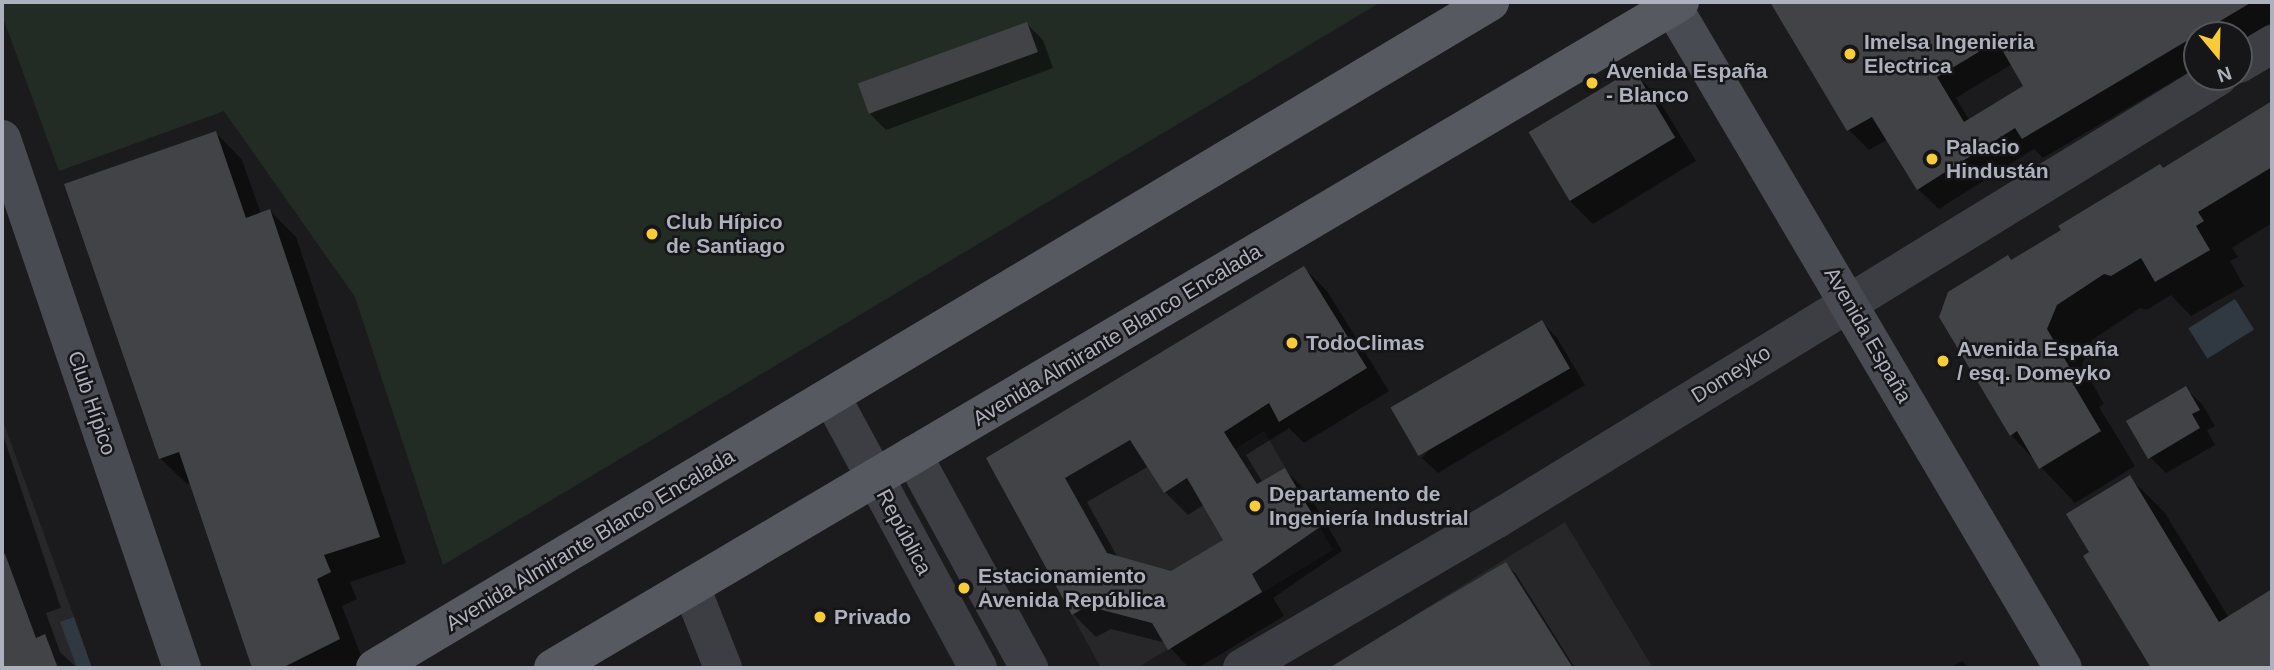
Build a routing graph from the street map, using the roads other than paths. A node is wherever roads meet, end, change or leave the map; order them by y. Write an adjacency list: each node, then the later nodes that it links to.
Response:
1 (1490, 2): 8 (main road, Avenida Almirante Blanco Encalada)
2 (1674, 3): 7 (street, Avenida España); 9 (main road, Avenida Almirante Blanco Encalada)
3 (2272, 44): 4 (street)
4 (2253, 56)
5 (2195, 91): 7 (street, Domeyko)
6 (2, 139): 12 (street, Club Hípico)
7 (1848, 301): 18 (street, Domeyko); 19 (street, Avenida España)
8 (831, 396): 10 (street, República); 13 (main road, Avenida Almirante Blanco Encalada)
9 (913, 455): 10 (main road, Avenida Almirante Blanco Encalada); 17 (street)
10 (875, 479): 11 (main road, Avenida Almirante Blanco Encalada); 16 (street, República)
11 (691, 587): 14 (main road, Avenida Almirante Blanco Encalada); 15 (street)
12 (182, 668)
13 (374, 668)
14 (554, 668)
15 (723, 668)
16 (978, 668)
17 (1029, 668)
18 (1242, 668)
19 (2063, 668)

